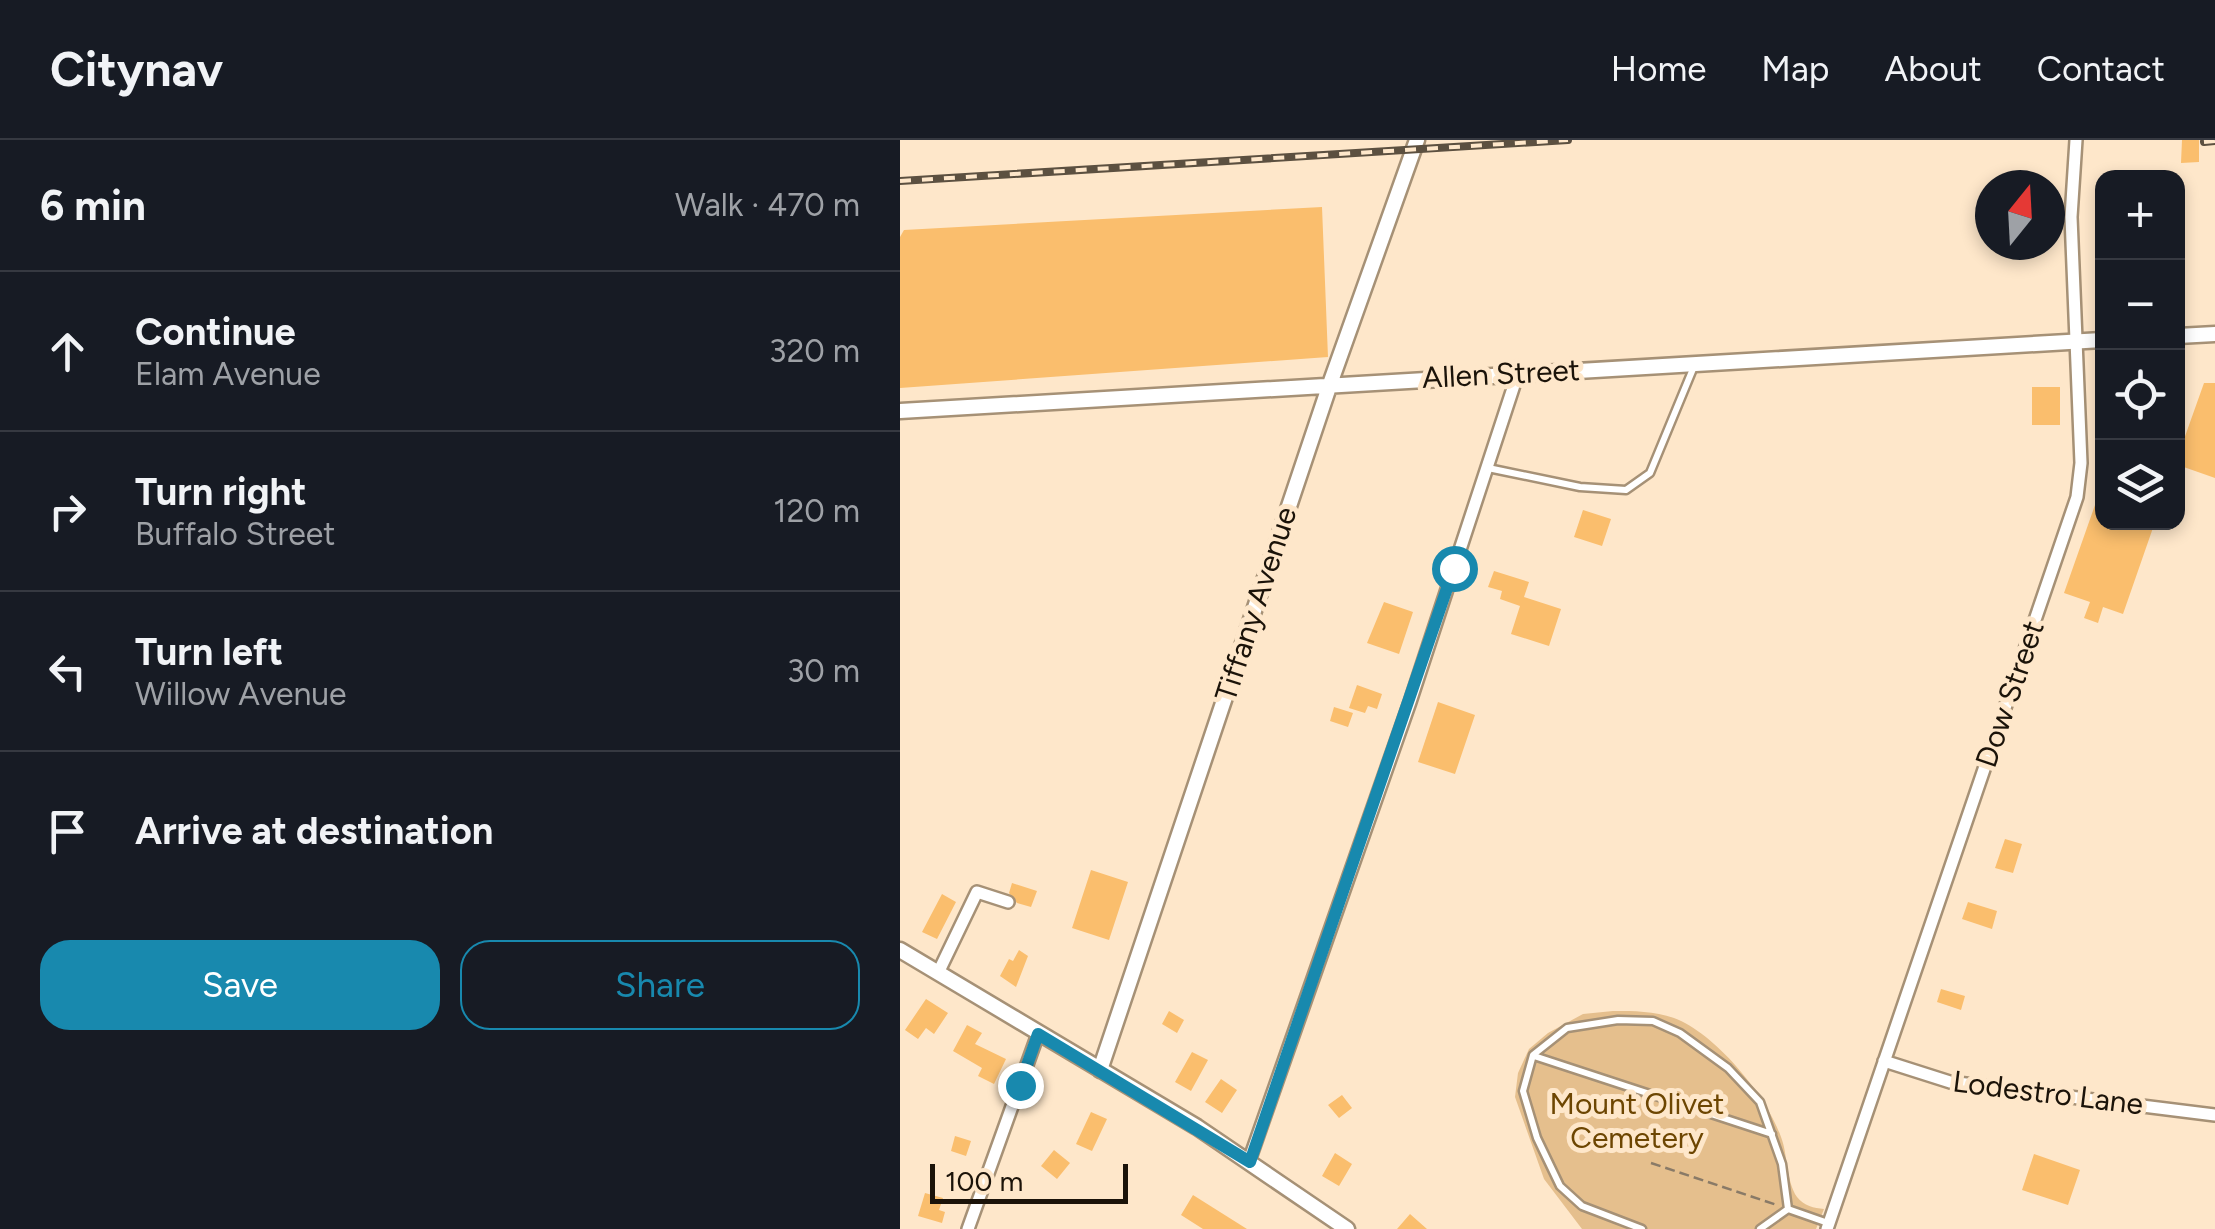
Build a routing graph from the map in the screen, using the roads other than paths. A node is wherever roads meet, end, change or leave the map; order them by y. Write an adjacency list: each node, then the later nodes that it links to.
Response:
1 (1416, 140): 9 (street, Tiffany Avenue)
2 (2076, 140): 6 (street, Dow Street)
3 (2215, 334): 4 (street)
4 (2185, 336)
5 (2095, 341): 6 (street, Allen Street)
6 (2076, 342): 7 (street, Allen Street); 17 (street, Dow Street)
7 (1696, 363): 8 (street, Allen Street); 11 (lane)
8 (1518, 373): 9 (street, Allen Street); 11 (street)
9 (1330, 384): 10 (street, Allen Street); 18 (street, Tiffany Avenue)
10 (900, 411)
11 (1488, 468): 21 (street)
12 (1008, 902): 14 (street)
13 (900, 950): 14 (street)
14 (938, 973): 15 (street)
15 (1038, 1034): 18 (street); 24 (street)
16 (1533, 1055): 20 (lane); 20 (lane); 26 (lane)
17 (1884, 1061): 19 (street, Lodestro Lane); 23 (street, Dow Street)
18 (1100, 1070): 21 (street)
19 (2215, 1115)
20 (1772, 1134): 22 (lane)
21 (1250, 1162): 25 (street)
22 (1788, 1209): 23 (lane); 27 (lane)
23 (1828, 1226)
24 (968, 1229)
25 (1347, 1229)
26 (1642, 1229)
27 (1760, 1229)

